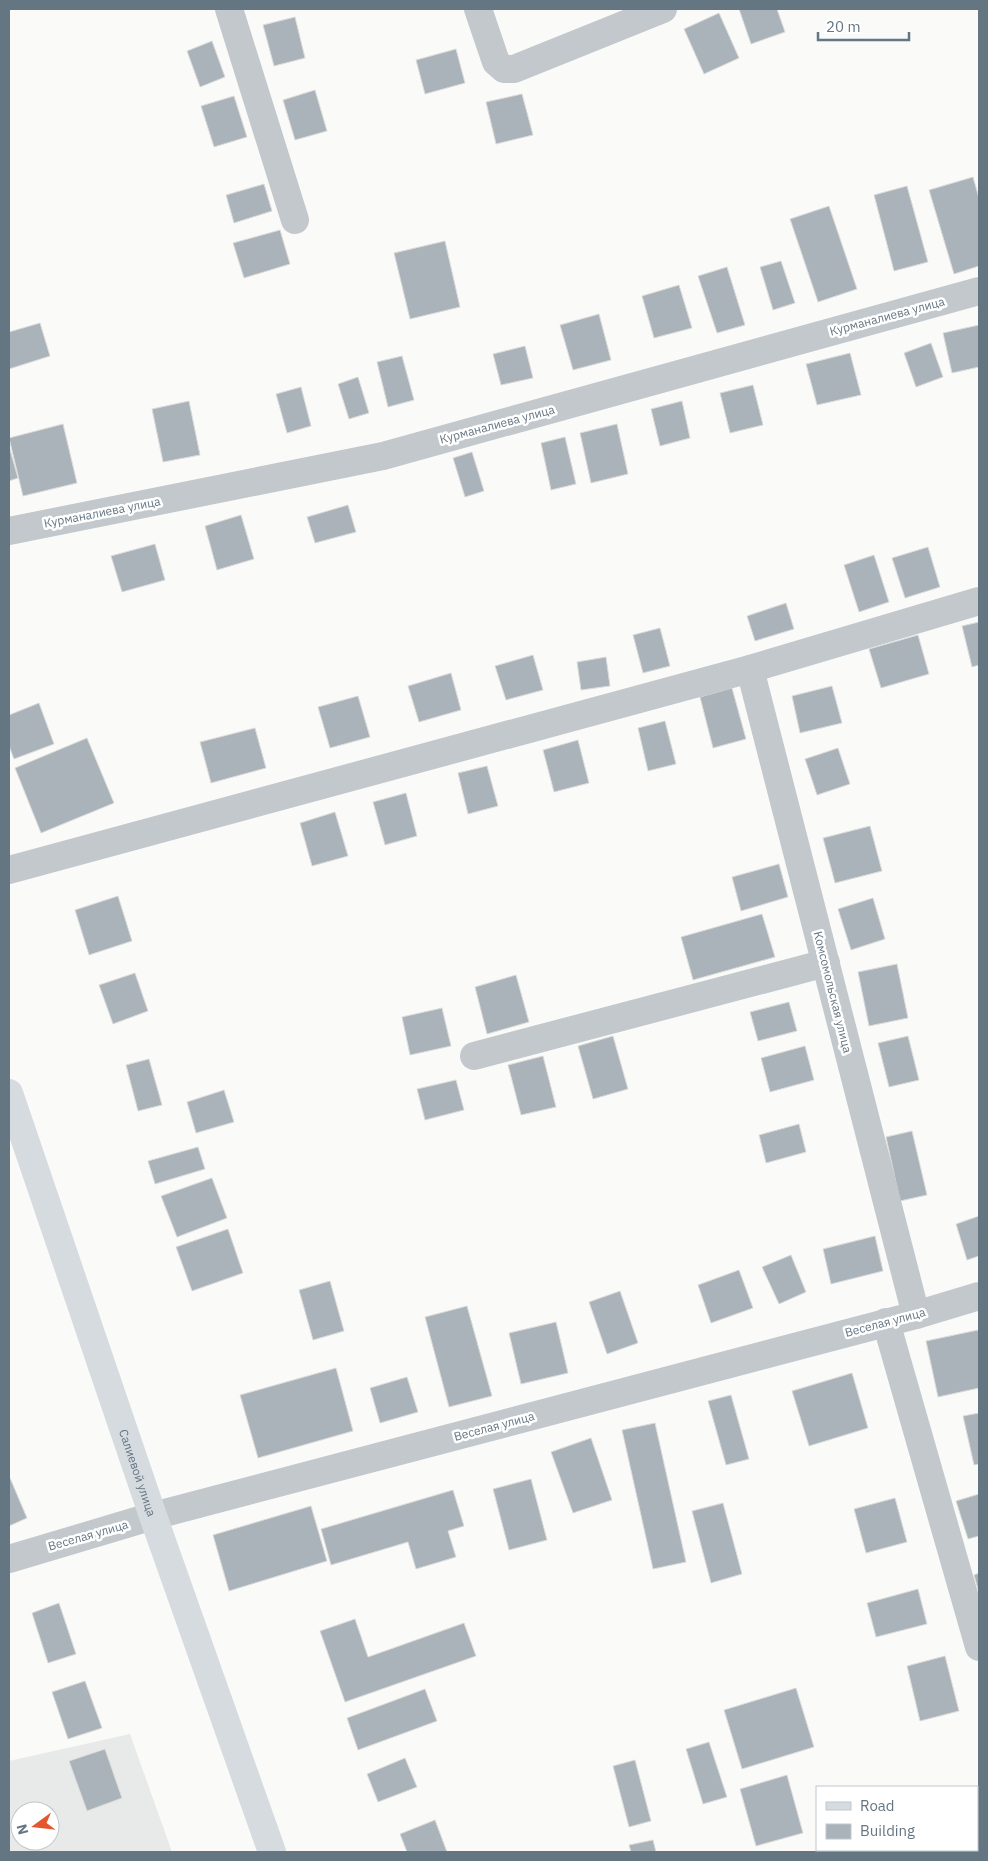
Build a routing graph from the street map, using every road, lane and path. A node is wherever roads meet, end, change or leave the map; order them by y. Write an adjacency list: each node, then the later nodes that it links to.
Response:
1 (229, 9): 4 (street)
2 (478, 9): 3 (street)
3 (663, 9)
4 (295, 220)
5 (979, 290): 6 (street, Курманалиева улица)
6 (9, 531)
7 (979, 601): 8 (street)
8 (750, 669): 9 (street); 10 (street, Комсомольская улица)
9 (9, 870)
10 (826, 963): 11 (street); 14 (street, Комсомольская улица)
11 (474, 1056)
12 (9, 1093): 16 (main road, Салиевой улица)
13 (979, 1296): 14 (street, Веселая улица)
14 (916, 1314): 15 (street, Веселая улица)
15 (886, 1322): 16 (street, Веселая улица); 18 (street)
16 (153, 1516): 17 (street, Веселая улица); 19 (main road, Салиевой улица)
17 (9, 1558)
18 (979, 1647)
19 (272, 1852)

